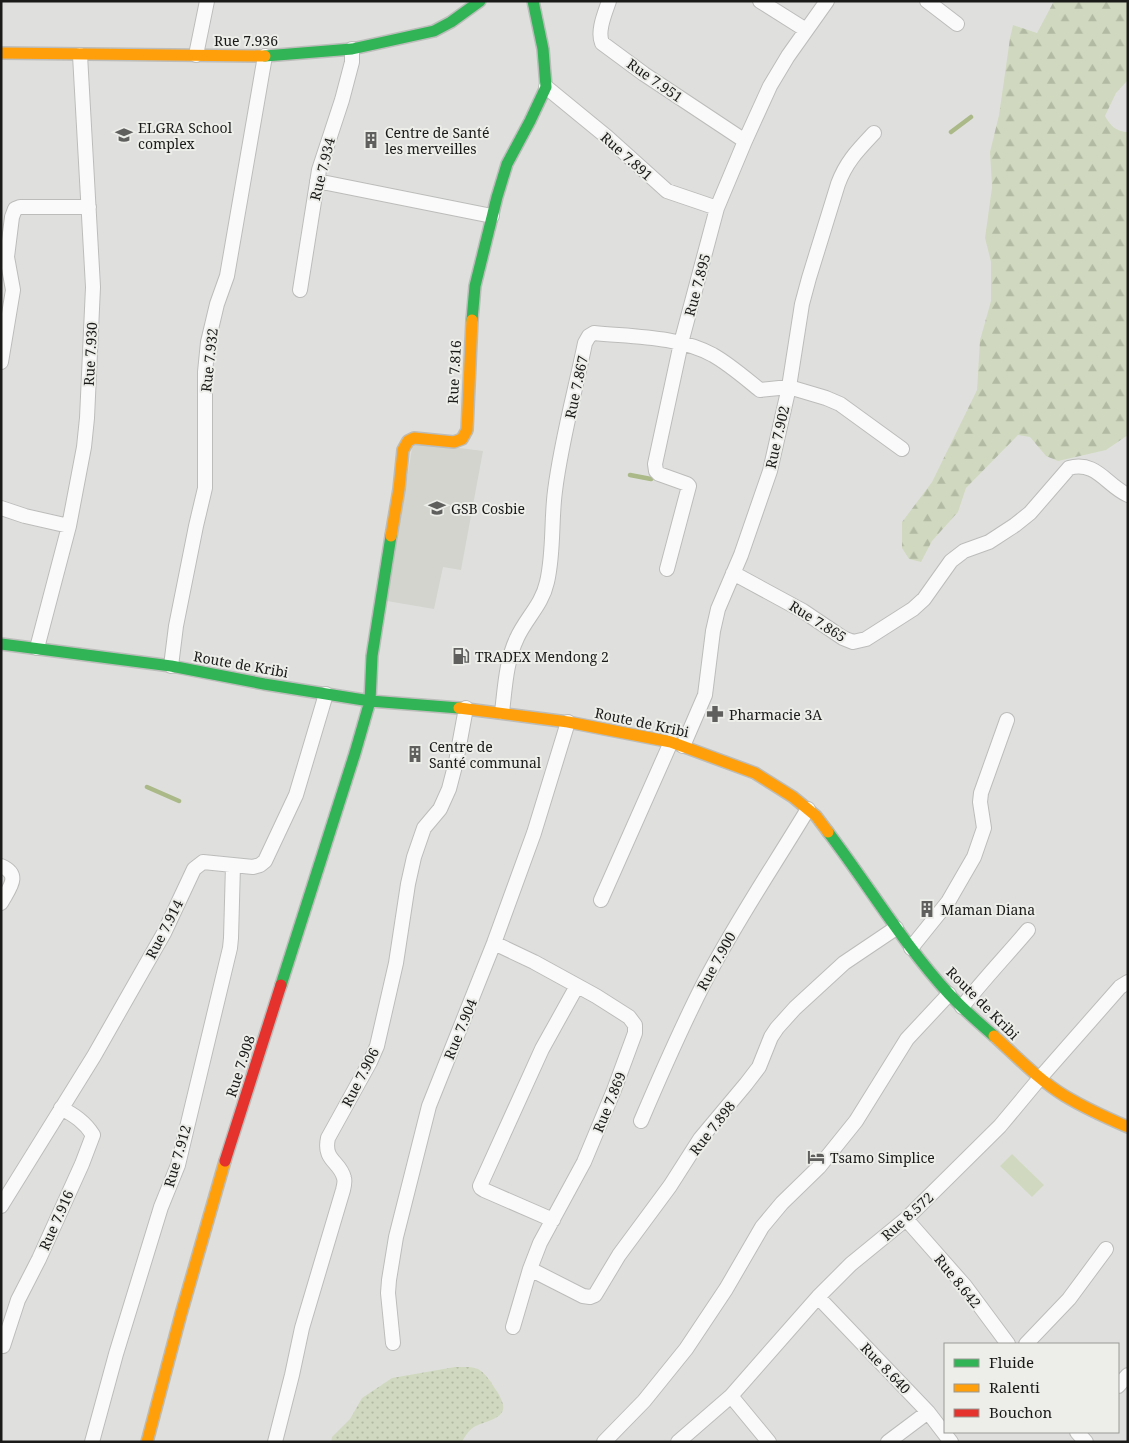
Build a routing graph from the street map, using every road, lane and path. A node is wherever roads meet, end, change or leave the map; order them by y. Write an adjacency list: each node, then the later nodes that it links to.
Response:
1 (207, 1): 13 (street)
2 (480, 1): 10 (street, Rue 7.936)
3 (533, 1): 15 (street)
4 (609, 1): 17 (street, Rue 7.951)
5 (760, 1): 9 (street)
6 (827, 1): 9 (street, Rue 7.895)
7 (927, 1): 8 (street)
8 (957, 24)
9 (806, 30): 17 (street, Rue 7.895)
10 (352, 49): 14 (street, Rue 7.936); 18 (street, Rue 7.934)
11 (1, 53): 12 (street, Rue 7.936)
12 (80, 55): 13 (street, Rue 7.936); 19 (street, Rue 7.930)
13 (196, 55): 14 (street, Rue 7.936)
14 (265, 56): 35 (street, Rue 7.932)
15 (546, 87): 20 (street, Rue 7.891); 21 (street, Rue 7.816)
16 (874, 133): 26 (street, Rue 7.902)
17 (745, 141): 20 (street, Rue 7.895)
18 (317, 181): 21 (street); 23 (street, Rue 7.934)
19 (89, 207): 22 (street); 30 (street, Rue 7.930)
20 (717, 208): 24 (street, Rue 7.895)
21 (492, 216): 37 (street, Rue 7.816)
22 (7, 290): 25 (street)
23 (300, 290)
24 (681, 343): 26 (street, Rue 7.867); 31 (street, Rue 7.895); 39 (street, Rue 7.867)
25 (1, 362)
26 (788, 387): 27 (street, Rue 7.867); 32 (street, Rue 7.902)
27 (902, 449)
28 (1128, 495): 32 (street, Rue 7.865)
29 (1, 508): 30 (street)
30 (69, 526): 34 (street, Rue 7.930)
31 (667, 569)
32 (733, 573): 42 (street, Rue 7.902)
33 (1, 644): 34 (street, Route de Kribi)
34 (37, 648): 35 (street, Route de Kribi)
35 (171, 666): 36 (street, Route de Kribi)
36 (326, 694): 37 (street, Route de Kribi); 44 (street, Rue 7.914)
37 (370, 701): 38 (street, Route de Kribi); 77 (street, Rue 7.908)
38 (466, 708): 39 (street, Route de Kribi); 78 (street, Rue 7.906)
39 (502, 712): 41 (street, Route de Kribi)
40 (1007, 720): 51 (street)
41 (568, 722): 42 (street, Route de Kribi); 50 (street, Rue 7.904)
42 (677, 744): 43 (street, Route de Kribi); 46 (street, Rue 7.902)
43 (808, 810): 48 (street, Route de Kribi); 58 (street, Rue 7.900)
44 (233, 865): 57 (street, Rue 7.914); 76 (street, Rue 7.912)
45 (1, 866): 47 (street)
46 (601, 900)
47 (1, 902)
48 (896, 928): 51 (street, Route de Kribi); 64 (street, Rue 7.898)
49 (1028, 930): 55 (street)
50 (494, 943): 53 (street, Rue 7.869); 67 (street, Rue 7.904)
51 (911, 948): 54 (street, Route de Kribi)
52 (1128, 982): 56 (street, Rue 8.572)
53 (578, 986): 61 (street, Rue 7.869); 61 (street)
54 (949, 994): 55 (street, Route de Kribi); 79 (street)
55 (962, 1007): 56 (street, Route de Kribi)
56 (1040, 1078): 59 (street, Route de Kribi); 62 (street, Rue 8.572)
57 (60, 1108): 60 (street, Rue 7.914); 70 (street, Rue 7.916)
58 (641, 1121)
59 (1128, 1128)
60 (1, 1206)
61 (553, 1220): 64 (street, Rue 7.869)
62 (906, 1220): 65 (street, Rue 8.572); 68 (street, Rue 8.642)
63 (1106, 1249): 69 (street)
64 (530, 1269): 66 (street, Rue 7.869)
65 (818, 1297): 73 (street, Rue 8.572); 74 (street, Rue 8.640)
66 (513, 1327)
67 (393, 1343)
68 (1007, 1343)
69 (1027, 1343)
70 (3, 1346)
71 (1128, 1375): 72 (street)
72 (1119, 1385)
73 (731, 1396): 80 (street, Rue 8.572); 81 (street)
74 (928, 1412): 75 (street, Rue 8.640); 82 (street)
75 (944, 1433)
76 (92, 1442)
77 (147, 1442)
78 (275, 1442)
79 (604, 1442)
80 (678, 1442)
81 (769, 1442)
82 (888, 1442)

